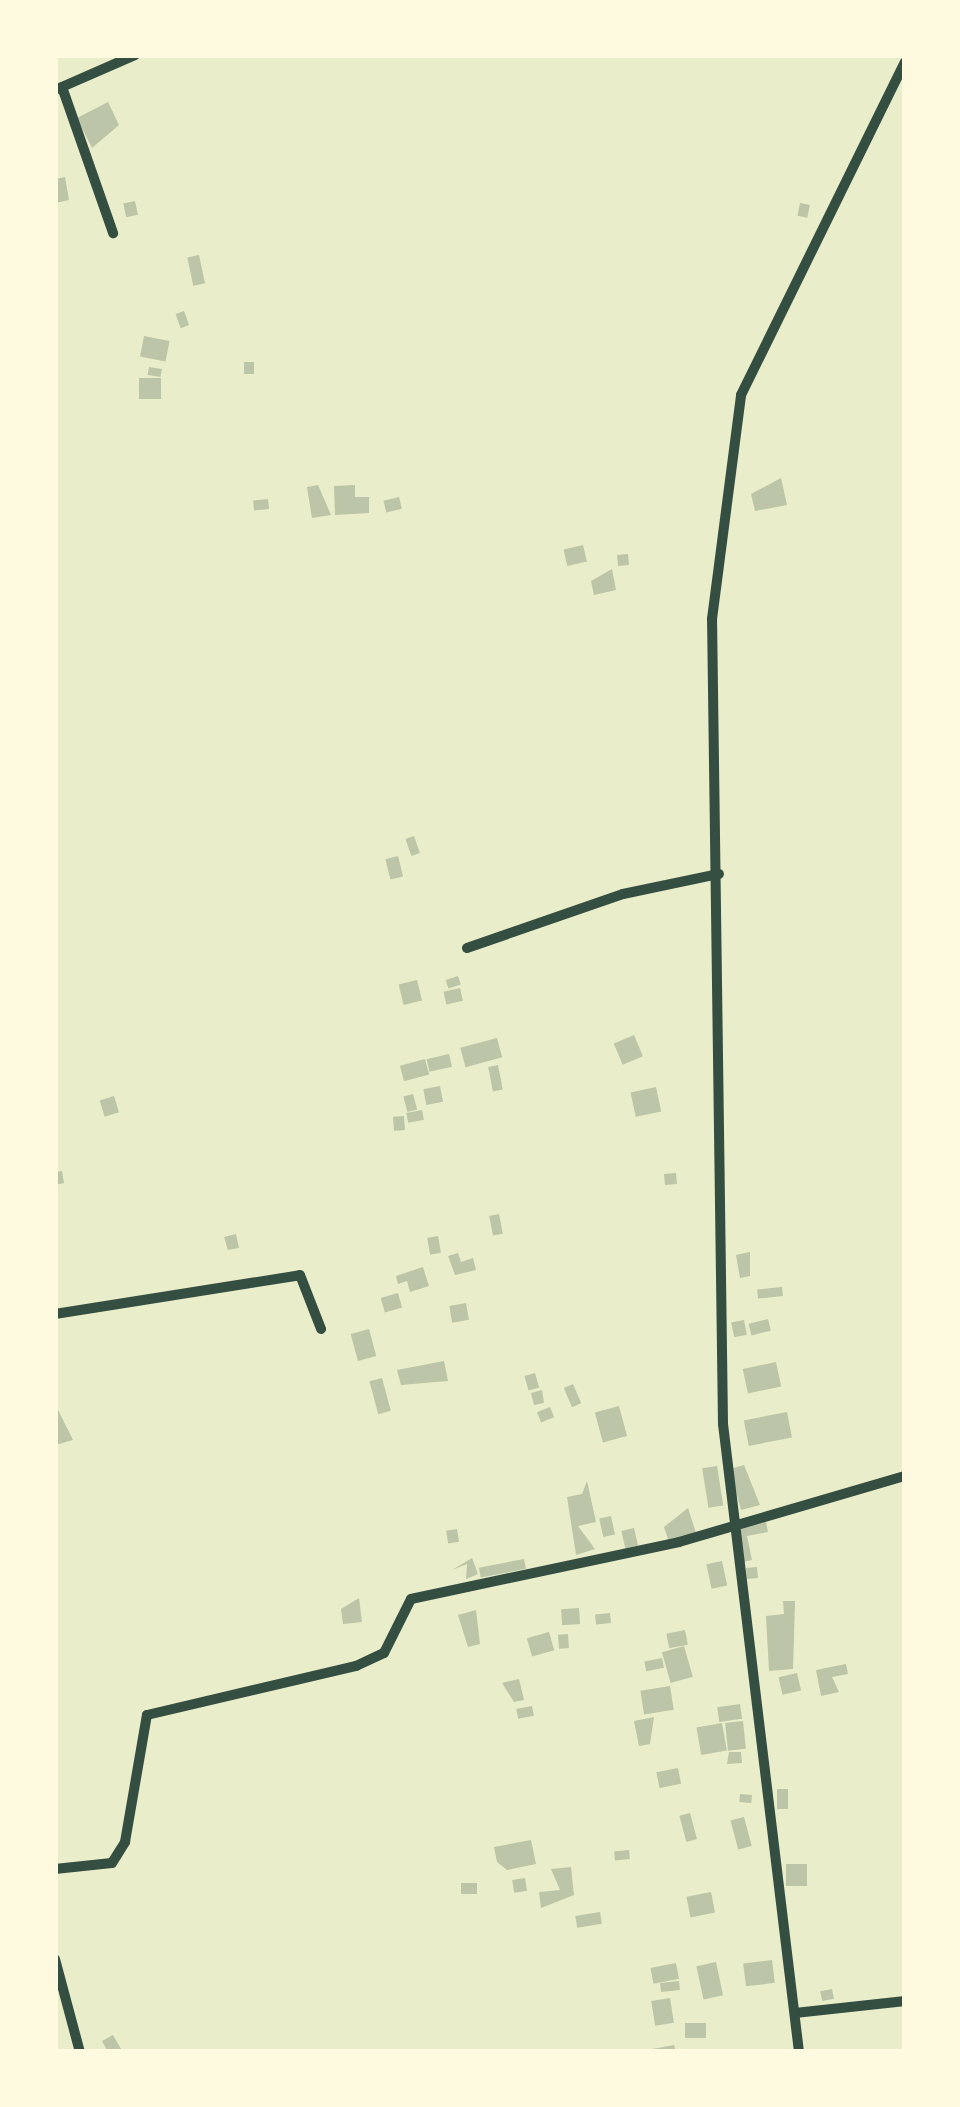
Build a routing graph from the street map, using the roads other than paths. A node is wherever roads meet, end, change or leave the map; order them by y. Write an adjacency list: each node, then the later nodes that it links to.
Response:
1 (136, 55): 3 (street)
2 (905, 62): 5 (street)
3 (59, 88): 4 (street)
4 (113, 233)
5 (719, 874): 6 (street); 10 (street)
6 (467, 948)
7 (55, 1314): 8 (street)
8 (322, 1329)
9 (905, 1476): 10 (street)
10 (730, 1522): 11 (street); 14 (street)
11 (55, 1869)
12 (55, 1958): 15 (street)
13 (905, 2001): 14 (street)
14 (794, 2013): 16 (street)
15 (80, 2052)
16 (799, 2052)

